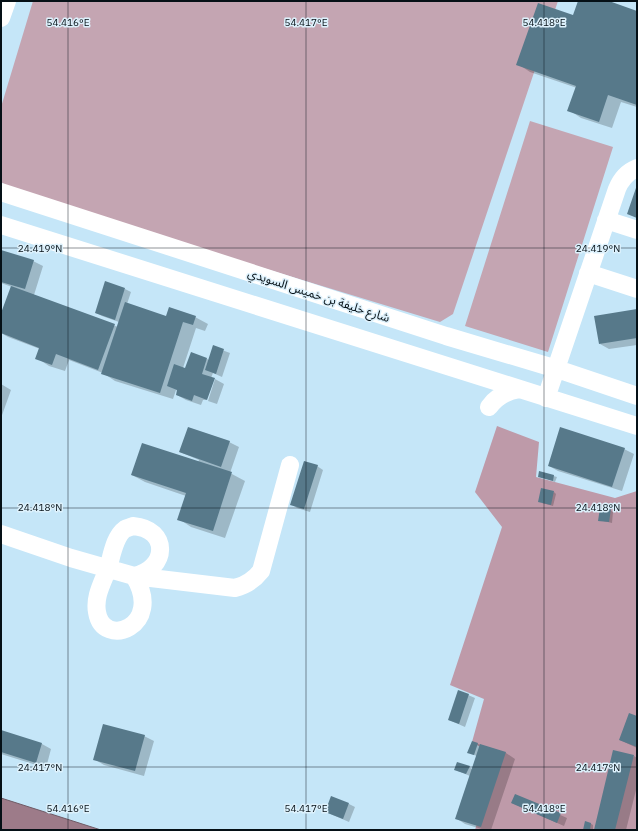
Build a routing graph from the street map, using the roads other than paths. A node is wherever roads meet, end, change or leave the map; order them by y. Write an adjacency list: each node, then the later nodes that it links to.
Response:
1 (7, 1): 2 (lane)
2 (1, 18)
3 (637, 168): 5 (lane)
4 (1, 192): 10 (lane, شارع خليفة بن خميس السويدي)
5 (606, 220): 7 (lane); 8 (lane)
6 (1, 225): 11 (lane)
7 (637, 230)
8 (588, 273): 9 (lane); 12 (lane)
9 (637, 289)
10 (446, 336): 11 (lane); 12 (lane, شارع خليفة بن خميس السويدي)
11 (437, 363): 13 (lane)
12 (557, 369): 15 (lane, شارع خليفة بن خميس السويدي); 16 (lane)
13 (478, 376): 14 (lane); 14 (lane)
14 (519, 389): 16 (lane)
15 (637, 396)
16 (546, 398): 17 (lane)
17 (637, 426)
18 (290, 465): 21 (lane)
19 (1, 534): 20 (lane)
20 (108, 568): 21 (lane); 21 (lane); 21 (lane)
21 (134, 576)

